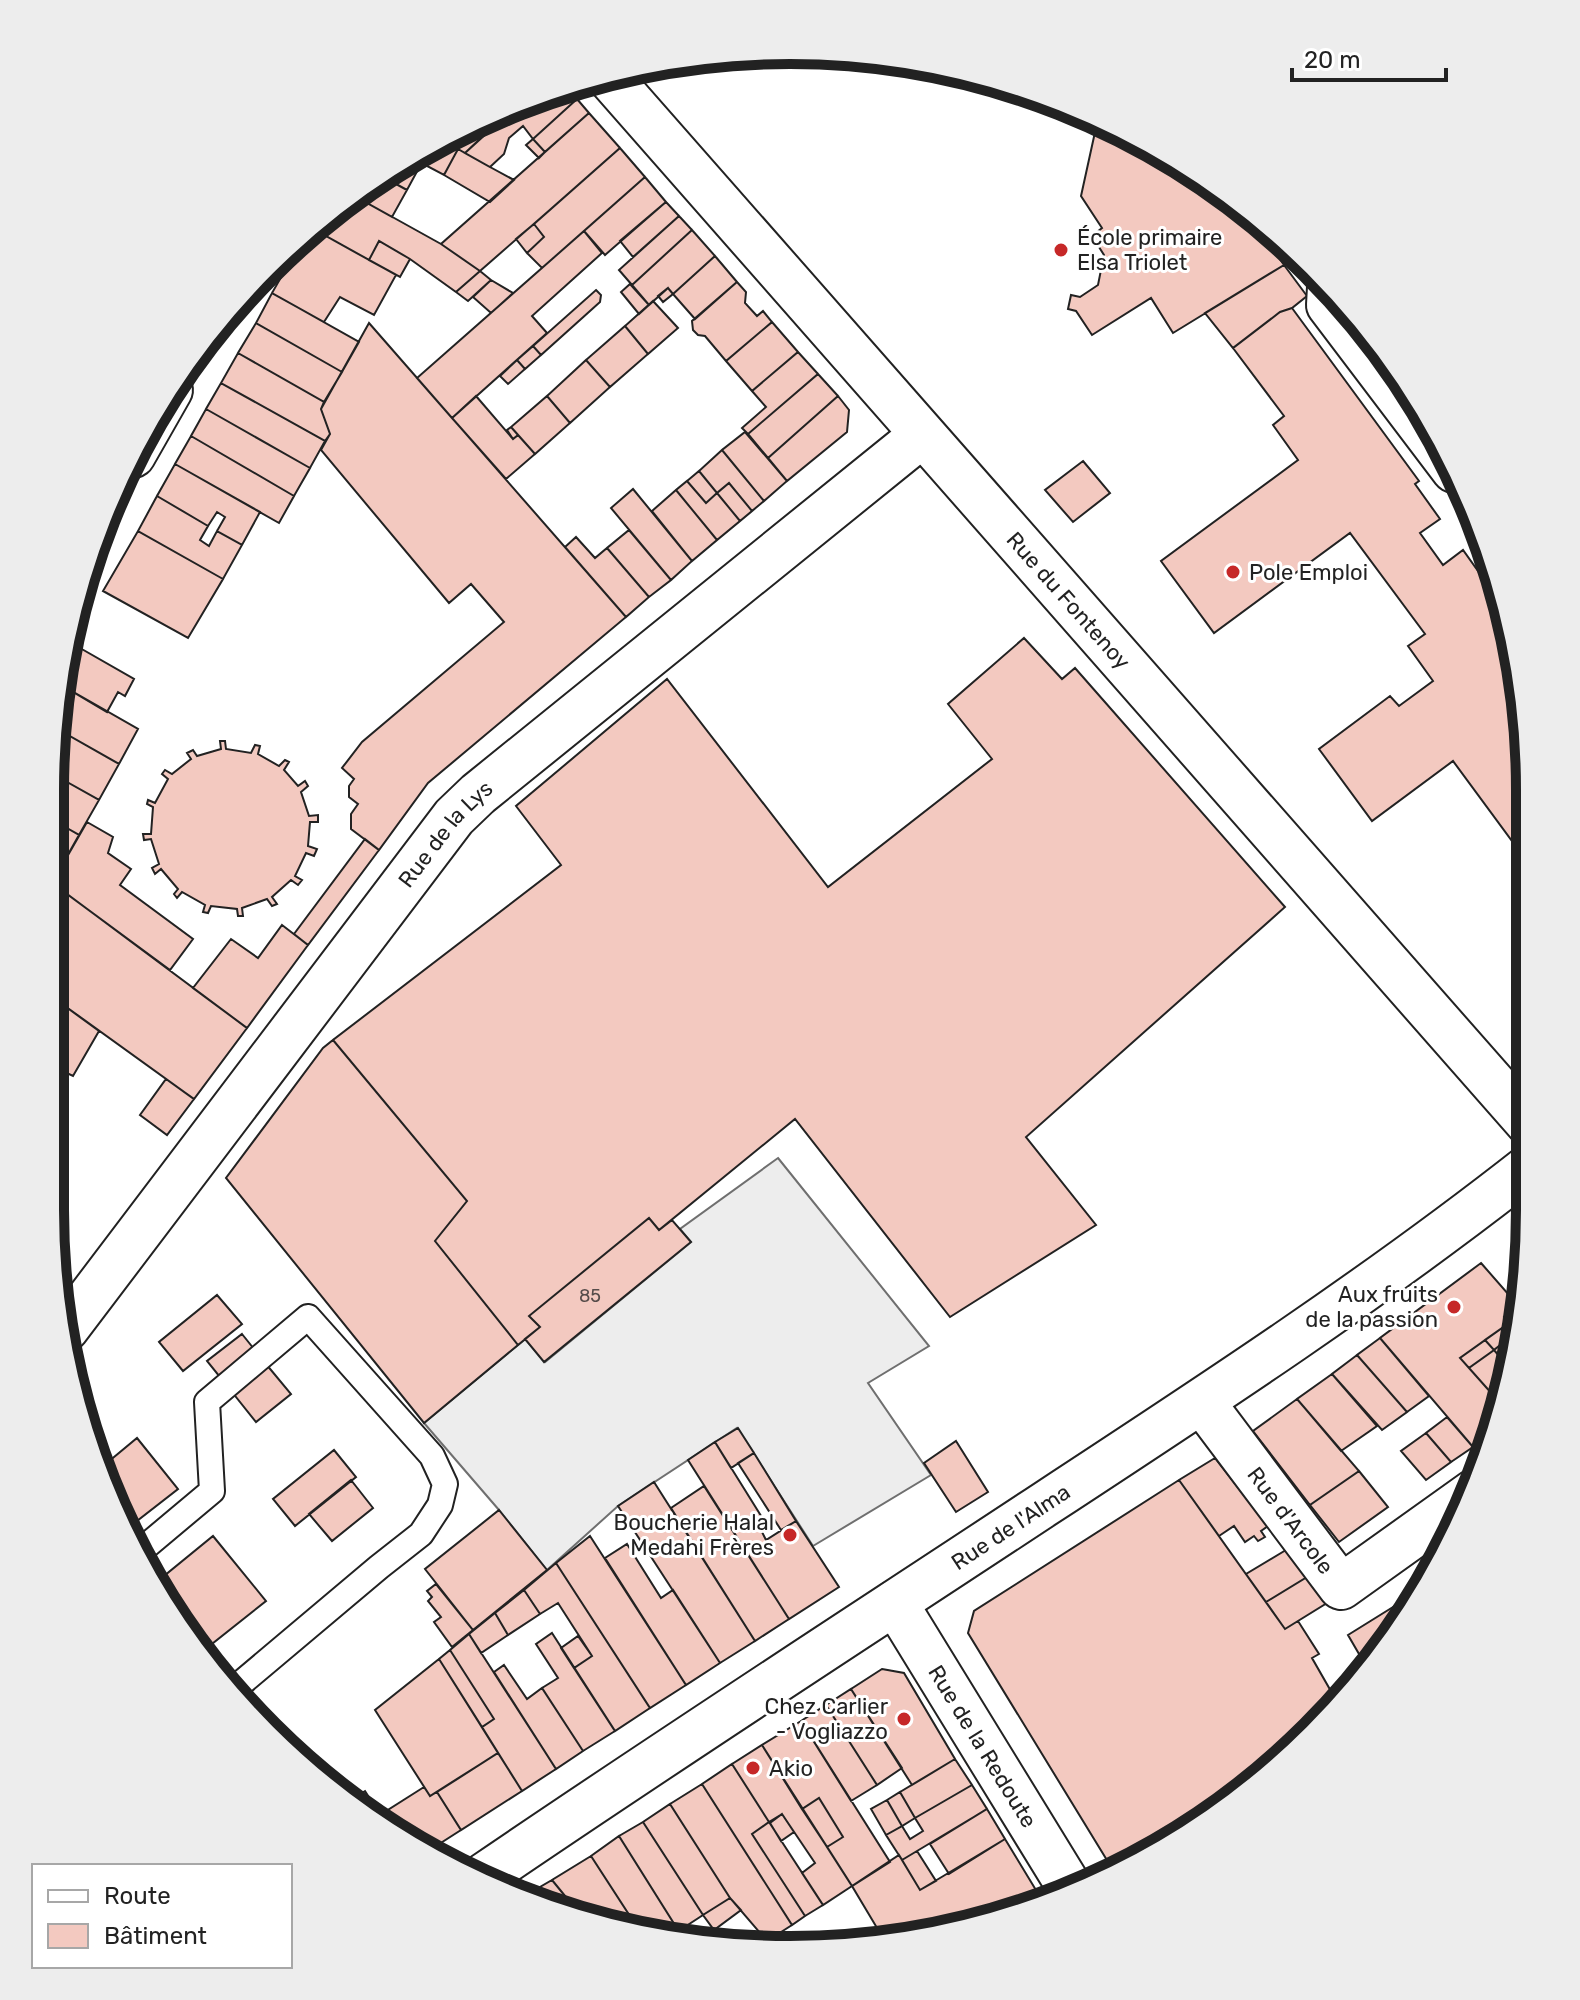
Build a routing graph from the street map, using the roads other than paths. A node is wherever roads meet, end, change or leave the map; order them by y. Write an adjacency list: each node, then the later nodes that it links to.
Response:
1 (616, 86): 4 (street, Rue du Fontenoy)
2 (1329, 304): 3 (street)
3 (1408, 409)
4 (922, 435): 5 (street, Rue du Fontenoy); 7 (street, Rue de la Lys)
5 (1516, 1109)
6 (1516, 1177): 8 (street, Rue de l'Alma)
7 (73, 1320)
8 (1202, 1402): 9 (street, Rue d'Arcole); 11 (street, Rue de l'Alma)
9 (1452, 1508)
10 (147, 1546): 12 (lane)
11 (895, 1603): 13 (street, Rue de l'Alma); 14 (street, Rue de la Redoute)
12 (240, 1684)
13 (491, 1871)
14 (1066, 1882)

